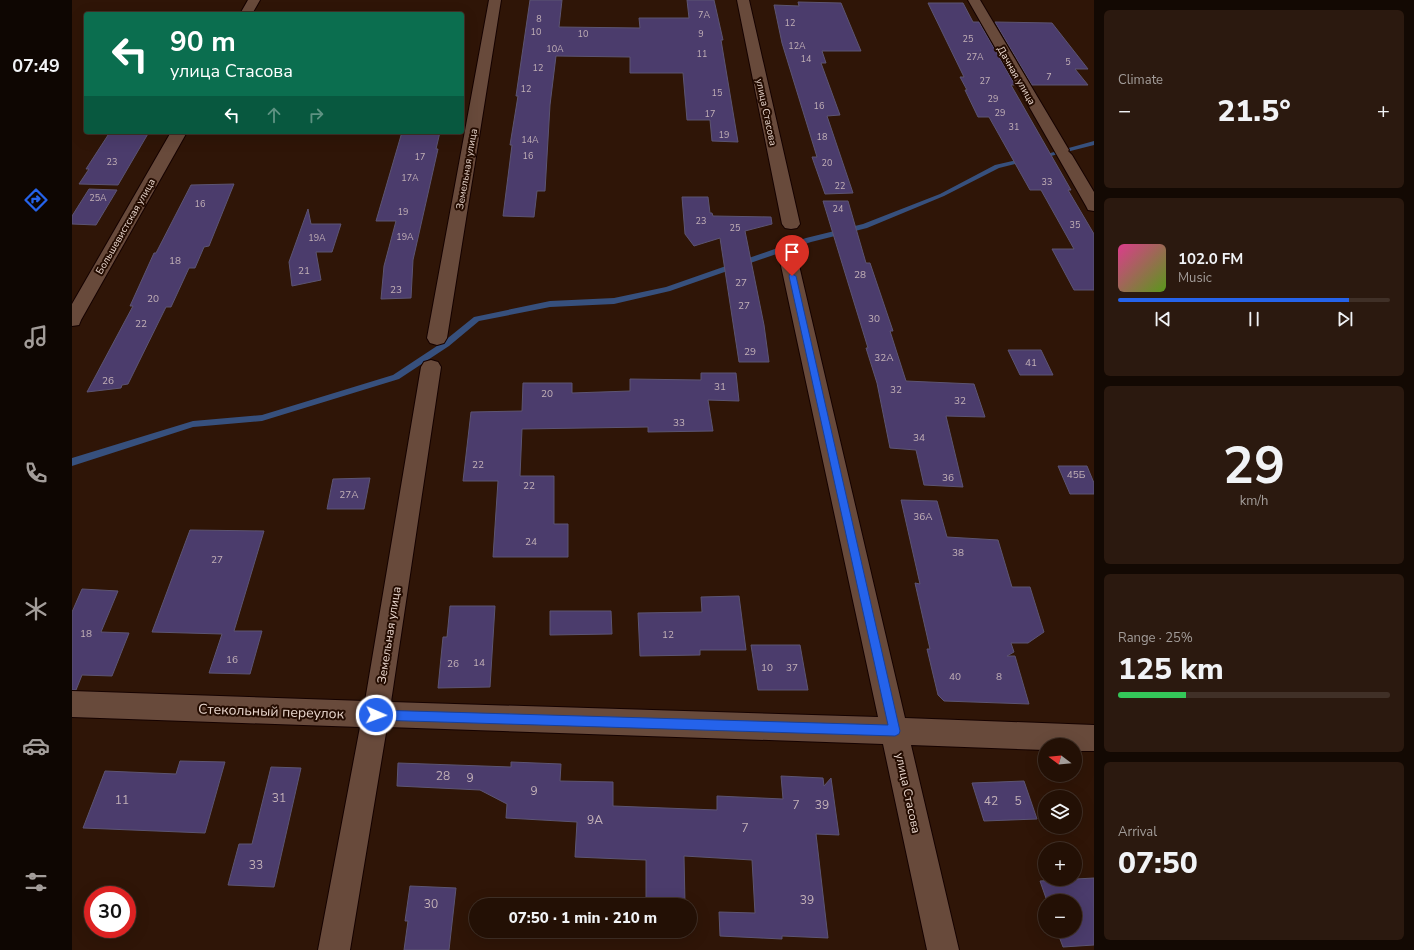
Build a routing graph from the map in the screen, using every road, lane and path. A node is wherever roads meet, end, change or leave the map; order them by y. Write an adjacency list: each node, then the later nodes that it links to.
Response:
1 (254, 0): 5 (street)
2 (495, 0): 11 (street, Земельная улица)
3 (743, 0): 8 (street, улица Стасова)
4 (974, 0): 7 (street, Дачная улица)
5 (247, 12)
6 (178, 134): 10 (street, Большевистская улица)
7 (1094, 206)
8 (791, 224)
9 (789, 261): 15 (street, улица Стасова)
10 (72, 320)
11 (437, 338)
12 (431, 367): 14 (street, Земельная улица)
13 (72, 704): 14 (street, Стекольный переулок)
14 (376, 715): 15 (street, Стекольный переулок); 17 (street, Земельная улица)
15 (895, 731): 16 (street, Стекольный переулок); 18 (street, улица Стасова)
16 (1094, 738)
17 (334, 950)
18 (943, 950)

